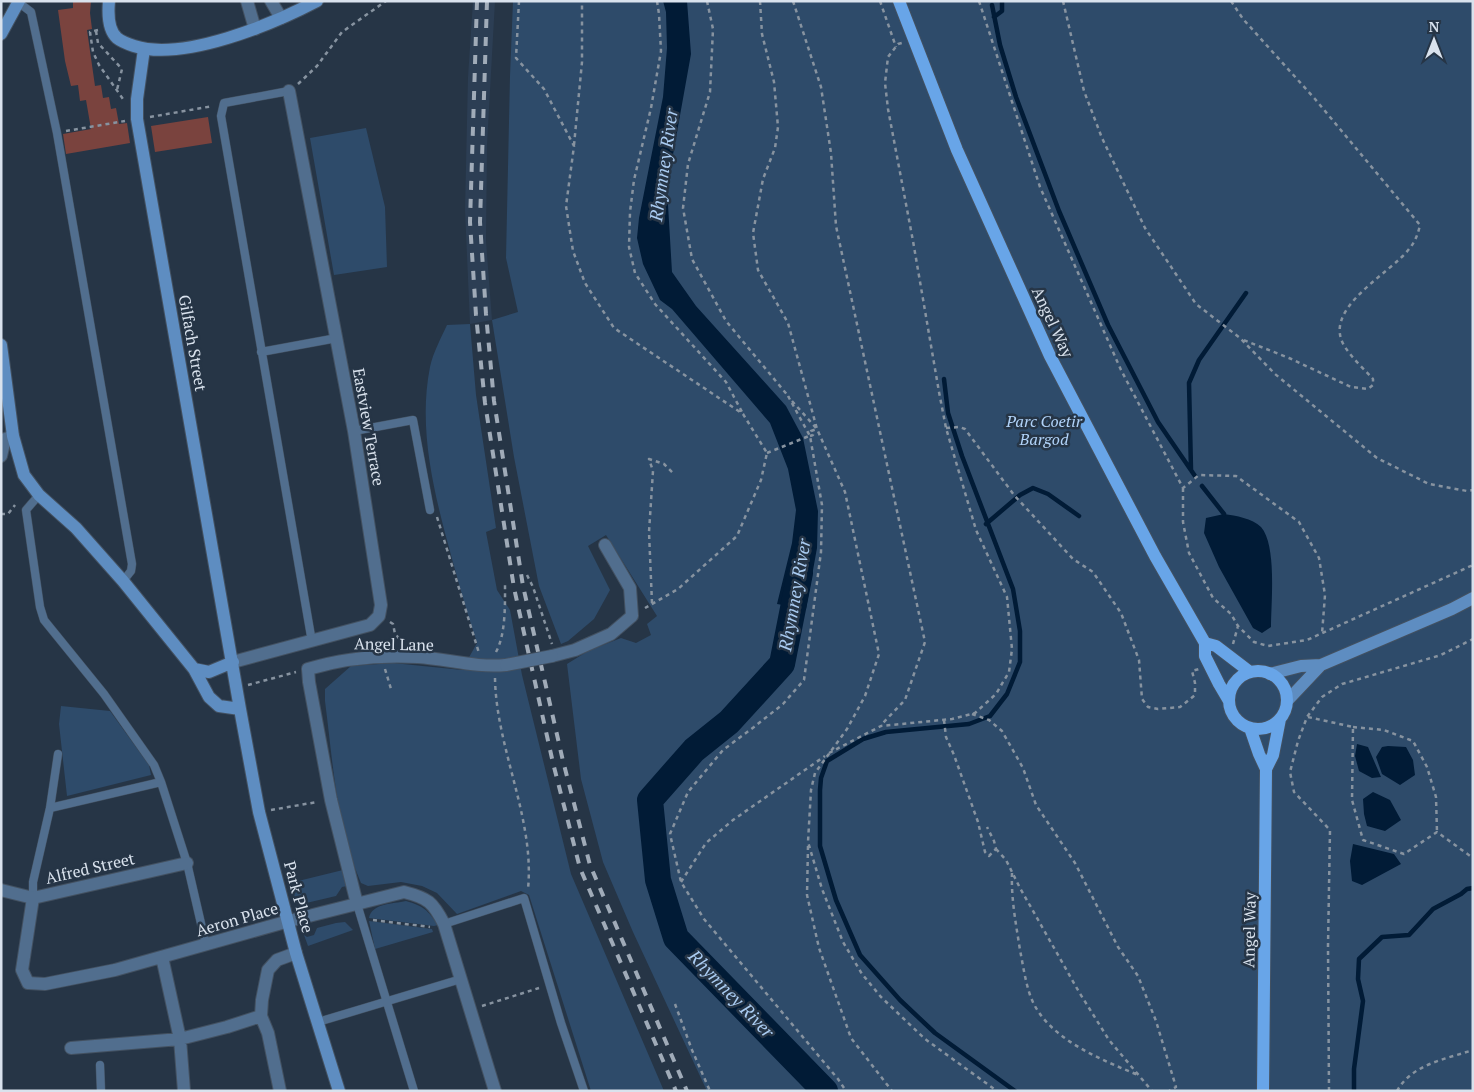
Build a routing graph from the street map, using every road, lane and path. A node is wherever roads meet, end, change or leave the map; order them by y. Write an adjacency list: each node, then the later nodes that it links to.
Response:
1 (109, 1): 19 (street)
2 (247, 1): 20 (street)
3 (271, 1): 18 (street)
4 (317, 1): 18 (street)
5 (386, 1): 27 (path)
6 (519, 1): 33 (path)
7 (582, 1): 33 (path)
8 (657, 1): 39 (path)
9 (707, 1): 38 (path)
10 (760, 1): 41 (path)
11 (794, 1): 88 (path)
12 (880, 1): 24 (path)
13 (899, 1): 23 (main road, Angel Way)
14 (980, 1): 48 (path)
15 (1063, 1): 35 (path)
16 (1231, 1): 35 (path)
17 (18, 2): 22 (street); 32 (lane)
18 (281, 18): 20 (street)
19 (111, 27): 21 (path); 25 (street)
20 (254, 29): 25 (street)
21 (96, 31): 26 (path); 26 (path)
22 (1, 34)
23 (912, 38): 24 (path); 67 (main road, Angel Way)
24 (896, 47): 40 (path)
25 (144, 49): 71 (street, Gilfach Street)
26 (117, 90): 28 (path)
27 (289, 92): 34 (street, Eastview Terrace); 37 (lane)
28 (125, 102)
29 (217, 105): 30 (path)
30 (148, 118)
31 (128, 120): 32 (path)
32 (57, 133): 57 (lane)
33 (574, 146): 39 (path)
34 (337, 338): 37 (lane); 42 (street, Eastview Terrace)
35 (1240, 338): 49 (path)
36 (1, 345): 43 (street)
37 (262, 352): 65 (lane)
38 (788, 396): 41 (path); 44 (path)
39 (742, 414): 45 (path)
40 (946, 428): 75 (path); 84 (path)
41 (817, 430): 44 (path); 92 (path)
42 (354, 431): 51 (lane); 65 (street, Eastview Terrace)
43 (13, 436): 46 (street); 50 (street)
44 (810, 436): 45 (path); 106 (path)
45 (767, 453): 60 (path)
46 (1, 456)
47 (673, 473): 60 (path)
48 (1183, 488): 62 (path); 63 (path)
49 (1473, 490)
50 (39, 495): 57 (street); 94 (lane)
51 (430, 510): 66 (path)
52 (1, 514): 53 (path)
53 (8, 514)
54 (605, 545): 61 (street)
55 (1473, 565): 63 (path)
56 (528, 575): 69 (path)
57 (123, 581): 76 (street)
58 (505, 582): 73 (path)
59 (1473, 598): 72 (street)
60 (652, 603): 61 (path)
61 (632, 616): 69 (street, Angel Lane)
62 (1238, 626): 63 (path); 68 (path)
63 (1322, 634)
64 (1473, 639): 85 (path)
65 (312, 642): 71 (street, Eastview Terrace)
66 (475, 643)
67 (1205, 643): 77 (main road); 81 (main road, Angel Way)
68 (1232, 646)
69 (554, 655): 73 (street, Angel Lane, bridge)
70 (395, 657): 73 (street, Angel Lane); 74 (street, Angel Lane); 80 (path)
71 (233, 662): 76 (street); 79 (street, Gilfach Street)
72 (1321, 665): 78 (street); 82 (street)
73 (500, 666): 105 (path)
74 (308, 668): 79 (path); 95 (street)
75 (1203, 668)
76 (194, 669): 83 (street)
77 (1250, 672): 78 (main road); 81 (main road)
78 (1270, 674): 82 (main road)
79 (237, 688): 83 (street, Gilfach Street)
80 (391, 689)
81 (1229, 701): 90 (main road)
82 (1287, 701): 86 (main road)
83 (240, 709): 97 (street, Park Place)
84 (971, 714): 87 (path); 140 (path)
85 (1307, 717): 89 (path); 142 (path)
86 (1280, 719): 90 (main road); 93 (main road, Angel Way)
87 (944, 720): 88 (path); 101 (path)
88 (881, 726): 92 (path)
89 (1353, 727): 99 (path); 99 (path)
90 (1250, 728): 93 (main road, Angel Way)
91 (58, 754): 96 (lane)
92 (827, 754): 100 (path); 106 (path)
93 (1266, 769): 141 (main road, Angel Way)
94 (161, 782): 96 (lane); 103 (lane)
95 (331, 800): 97 (path); 109 (street)
96 (50, 808): 108 (lane)
97 (260, 812): 111 (street, Park Place)
98 (987, 827): 101 (path)
99 (1437, 832): 102 (path)
100 (808, 842): 137 (path); 138 (path)
101 (996, 849): 104 (path)
102 (1473, 858)
103 (187, 864): 108 (street, Alfred Street); 113 (lane)
104 (1012, 872): 127 (path); 127 (path)
105 (529, 878)
106 (681, 882): 136 (path)
107 (1, 890): 108 (street, Alfred Street)
108 (33, 898): 115 (street, Aeron Place)
109 (357, 904): 110 (lane); 111 (street, Aeron Place); 112 (street, Aeron Place)
110 (362, 919): 112 (path); 118 (lane)
111 (289, 921): 113 (street, Aeron Place); 114 (street, Park Place)
112 (444, 926): 116 (street, Aeron Place); 117 (lane)
113 (206, 945): 115 (street, Aeron Place)
114 (296, 953): 121 (street); 122 (street, Park Place)
115 (162, 957): 123 (street)
116 (461, 979): 118 (lane); 133 (street, Aeron Place)
117 (550, 984): 119 (path); 134 (lane)
118 (386, 1002): 122 (lane); 132 (lane)
119 (486, 1004)
120 (675, 1004): 135 (path)
121 (261, 1016): 123 (street); 130 (street)
122 (318, 1022): 131 (street, Park Place)
123 (180, 1039): 124 (street); 129 (street)
124 (71, 1048)
125 (1473, 1050): 143 (path)
126 (100, 1065): 128 (lane)
127 (1139, 1076): 139 (path)
128 (101, 1091)
129 (184, 1091)
130 (280, 1091)
131 (339, 1091)
132 (414, 1091)
133 (495, 1091)
134 (584, 1091)
135 (710, 1091)
136 (846, 1091)
137 (892, 1091)
138 (997, 1091)
139 (1152, 1091)
140 (1169, 1091)
141 (1263, 1091)
142 (1329, 1091)
143 (1397, 1091)

